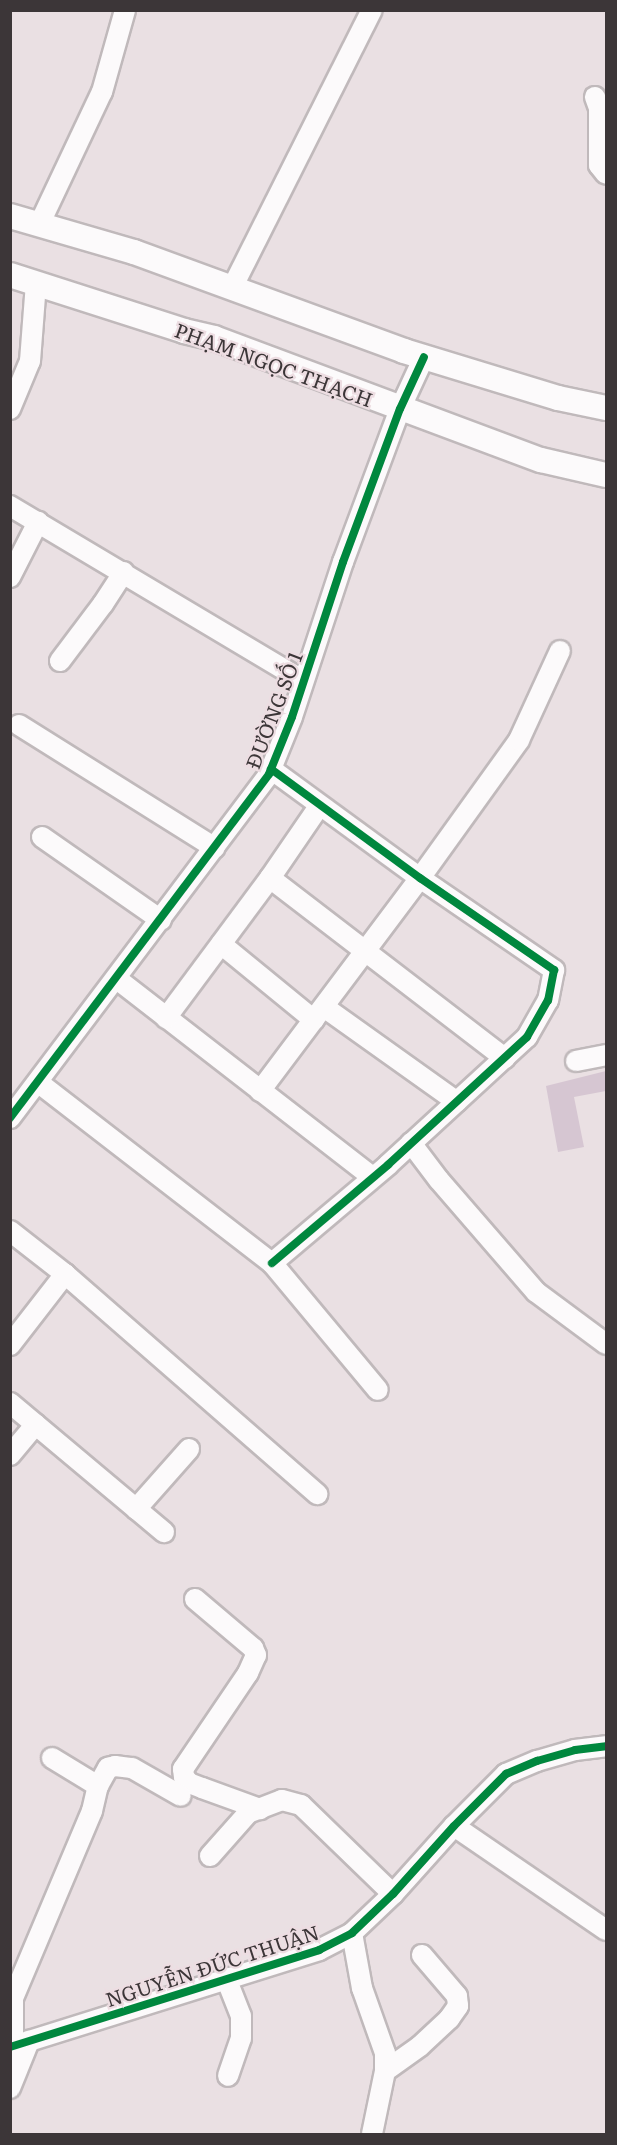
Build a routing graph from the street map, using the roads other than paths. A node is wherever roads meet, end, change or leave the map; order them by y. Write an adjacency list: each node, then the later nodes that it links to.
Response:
1 (126, 10): 6 (street)
2 (372, 10): 9 (street)
3 (595, 97): 4 (street)
4 (606, 174)
5 (10, 216): 6 (main road)
6 (39, 225): 9 (main road)
7 (10, 275): 8 (main road, PHẠM NGỌC THẠCH)
8 (36, 283): 12 (street); 13 (main road, PHẠM NGỌC THẠCH)
9 (232, 288): 10 (main road)
10 (424, 357): 11 (main road); 13 (street, ĐƯỜNG SỐ 1)
11 (606, 408)
12 (10, 409)
13 (400, 409): 14 (main road, PHẠM NGỌC THẠCH); 21 (street, ĐƯỜNG SỐ 1)
14 (606, 475)
15 (10, 506): 16 (street)
16 (38, 522): 17 (street); 18 (street)
17 (124, 572): 20 (street); 21 (street)
18 (10, 577)
19 (560, 651): 28 (street)
20 (60, 661)
21 (303, 681): 23 (street, ĐƯỜNG SỐ 1)
22 (19, 725): 26 (street)
23 (271, 769): 24 (street); 26 (street, ĐƯỜNG SỐ 1)
24 (320, 805): 27 (street); 28 (street)
25 (42, 837): 29 (street)
26 (215, 848): 29 (street, ĐƯỜNG SỐ 1)
27 (270, 878): 30 (street); 31 (street)
28 (420, 878): 31 (street); 36 (street)
29 (161, 920): 32 (street, ĐƯỜNG SỐ 1)
30 (221, 944): 33 (street); 34 (street)
31 (366, 950): 33 (street); 36 (street)
32 (117, 979): 34 (street); 38 (street, ĐƯỜNG SỐ 1)
33 (319, 1013): 39 (street); 40 (street)
34 (166, 1018): 39 (street)
35 (606, 1055): 37 (street)
36 (505, 1058): 40 (street)
37 (576, 1061)
38 (39, 1083): 41 (street, ĐƯỜNG SỐ 1); 45 (street)
39 (260, 1091): 43 (street)
40 (457, 1102): 42 (street)
41 (10, 1118)
42 (411, 1143): 43 (street); 47 (street)
43 (371, 1176): 45 (street)
44 (10, 1231): 46 (street)
45 (272, 1263): 49 (street)
46 (65, 1274): 48 (street); 54 (street)
47 (606, 1344)
48 (10, 1345)
49 (378, 1390)
50 (10, 1403): 51 (street)
51 (36, 1424): 53 (street); 55 (street)
52 (189, 1449): 55 (street)
53 (10, 1455)
54 (317, 1494)
55 (136, 1509): 56 (street)
56 (164, 1532)
57 (195, 1599): 62 (street)
58 (606, 1746): 63 (street, NGUYỄN ĐỨC THUẬN)
59 (52, 1758): 60 (street)
60 (98, 1786): 61 (street); 70 (street)
61 (181, 1796)
62 (260, 1809): 64 (street); 65 (street)
63 (454, 1826): 65 (street, NGUYỄN ĐỨC THUẬN); 66 (street)
64 (210, 1856)
65 (393, 1894): 67 (street, NGUYỄN ĐỨC THUẬN)
66 (606, 1930)
67 (352, 1933): 69 (street, NGUYỄN ĐỨC THUẬN); 71 (street)
68 (422, 1955): 71 (street)
69 (226, 1978): 70 (street, NGUYỄN ĐỨC THUẬN); 72 (street)
70 (18, 2045): 73 (street)
71 (385, 2071): 74 (street)
72 (228, 2076)
73 (10, 2088)
74 (372, 2134)

